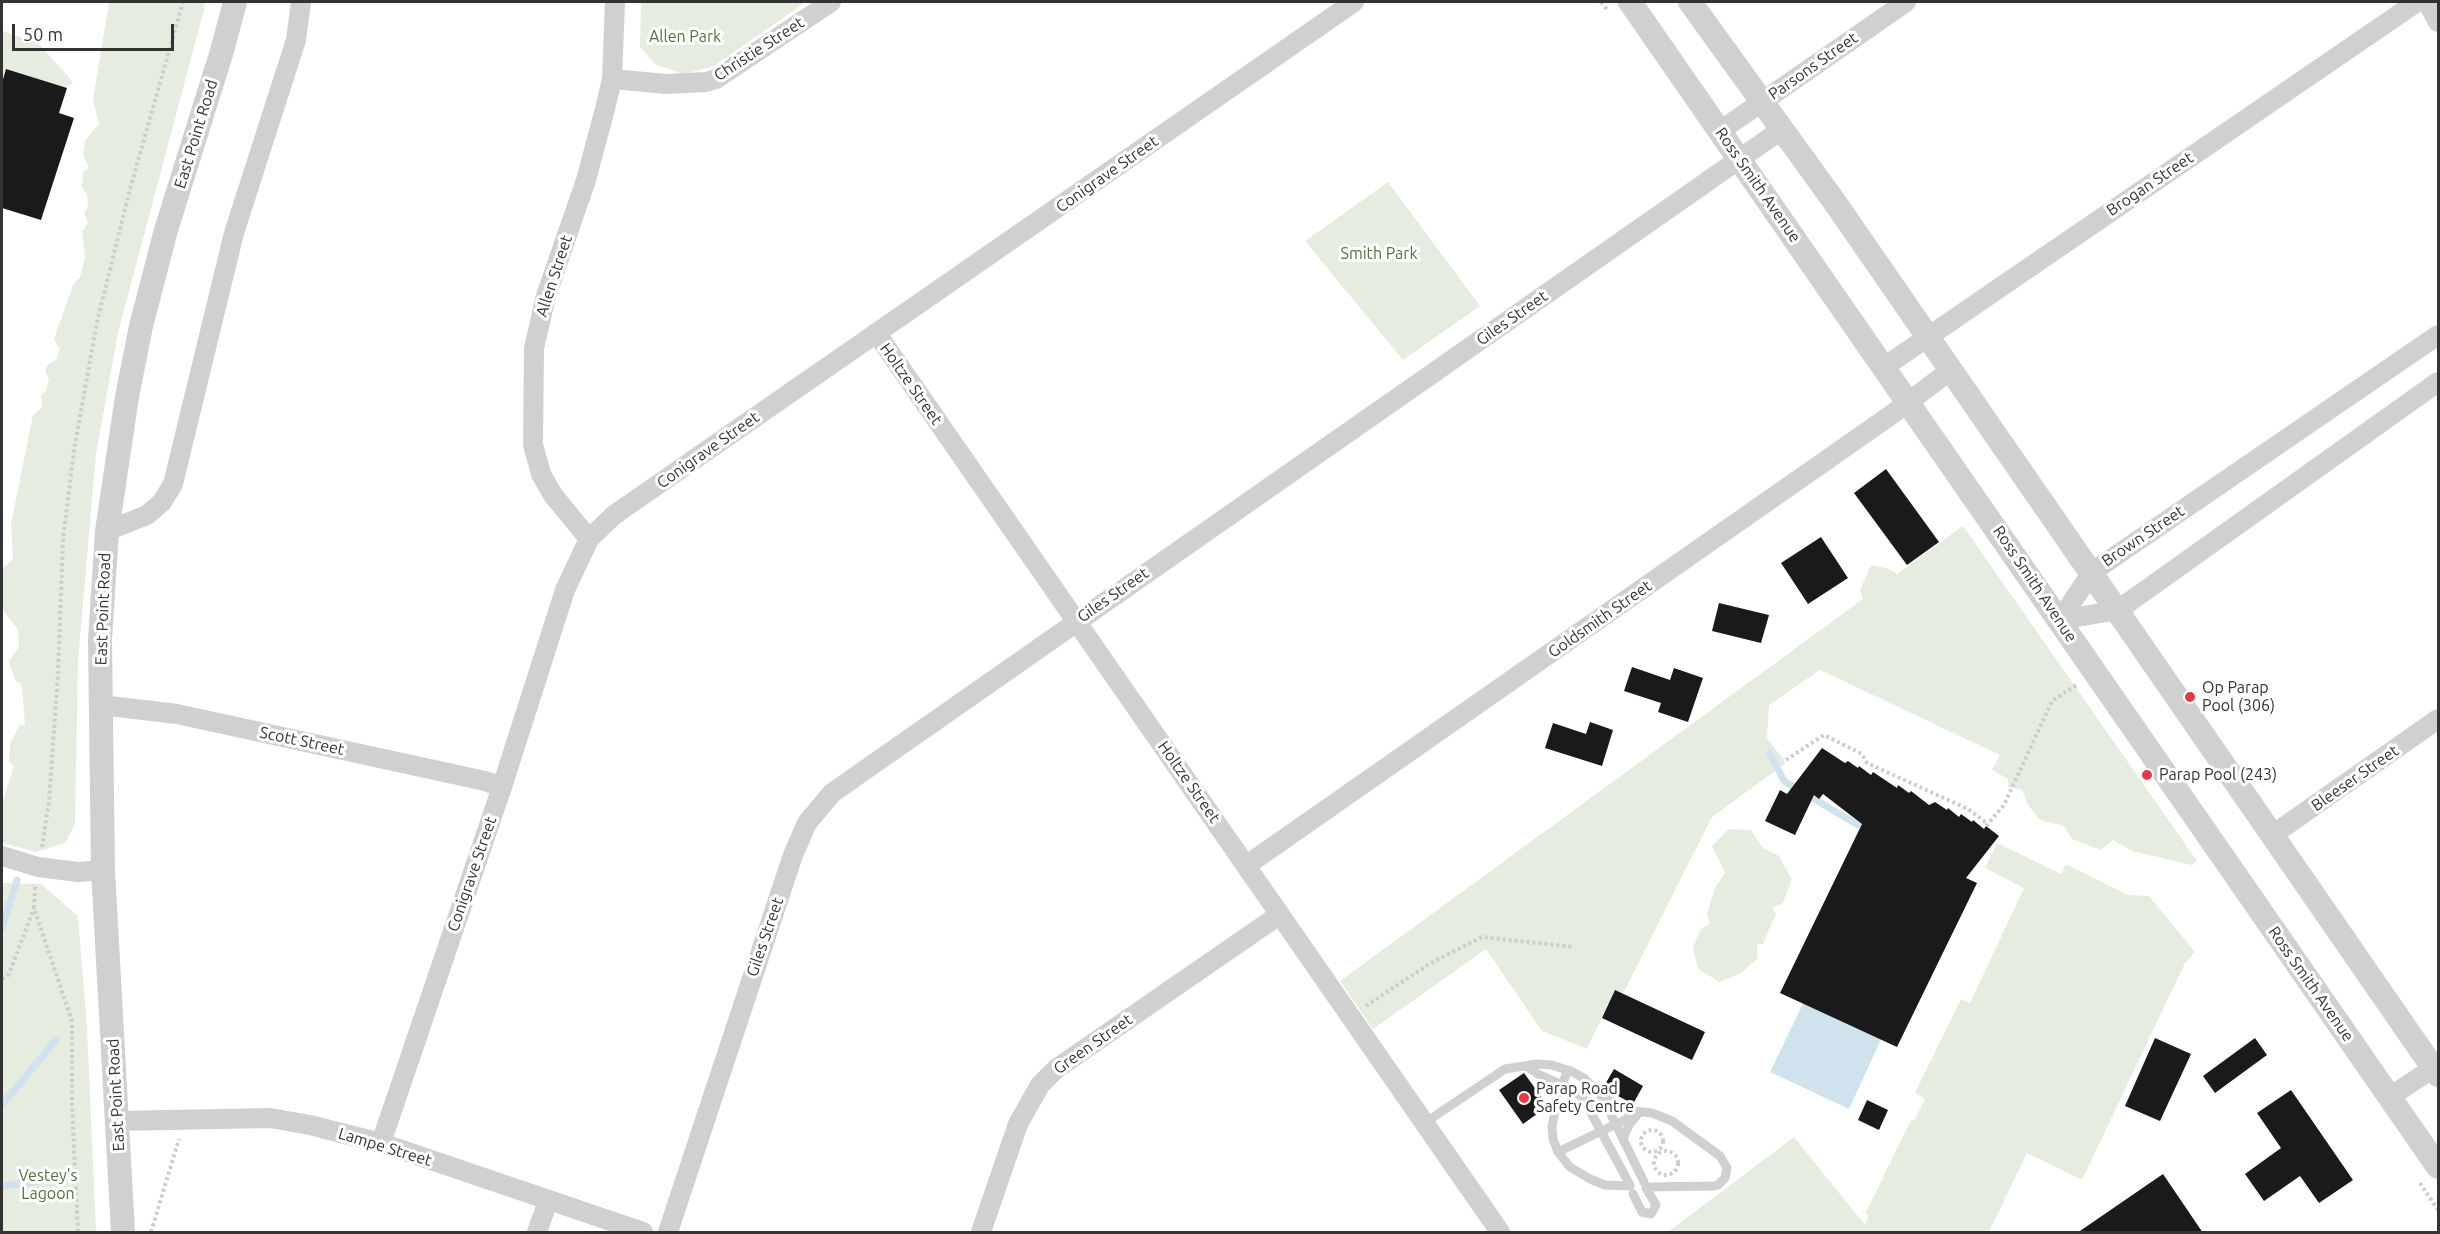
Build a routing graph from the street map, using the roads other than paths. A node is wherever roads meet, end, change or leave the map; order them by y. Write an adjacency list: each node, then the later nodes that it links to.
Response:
1 (235, 2): 24 (street, East Point Road)
2 (301, 2): 24 (street)
3 (615, 2): 12 (street, Allen Street)
4 (831, 2): 12 (street, Christie Street)
5 (1354, 2): 17 (street, Conigrave Street)
6 (1630, 2): 15 (street, Ross Smith Avenue)
7 (1690, 2): 13 (street)
8 (1906, 2): 13 (street, Parsons Street)
9 (2417, 2): 19 (street, Brogan Street)
10 (2427, 2): 11 (street)
11 (2439, 22)
12 (612, 79): 25 (street, Allen Street)
13 (1762, 103): 14 (street); 15 (street, Parsons Street)
14 (1781, 130): 16 (street, Giles Street); 19 (street)
15 (1720, 131): 16 (street, Ross Smith Avenue)
16 (1740, 160): 20 (street, Ross Smith Avenue); 29 (street, Giles Street)
17 (877, 334): 25 (street, Conigrave Street); 29 (street, Holtze Street)
18 (2439, 335): 26 (street, Brown Street)
19 (1928, 337): 20 (street, Brogan Street); 21 (street)
20 (1884, 367): 23 (street, Ross Smith Avenue)
21 (1951, 370): 23 (street, Goldsmith Street); 26 (street)
22 (2439, 382): 27 (street)
23 (1908, 402): 28 (street, Ross Smith Avenue); 35 (street, Goldsmith Street)
24 (107, 531): 30 (street, East Point Road)
25 (589, 539): 32 (street, Conigrave Street)
26 (2091, 572): 27 (street); 28 (street, Brown Street)
27 (2118, 610): 28 (street); 33 (street)
28 (2060, 620): 43 (street, Ross Smith Avenue)
29 (1076, 621): 35 (street, Holtze Street); 59 (street, Giles Street)
30 (101, 705): 32 (street, Scott Street); 36 (street, East Point Road)
31 (2439, 719): 33 (street, Bleeser Street)
32 (502, 787): 50 (street, Conigrave Street)
33 (2271, 836): 39 (street)
34 (2, 856): 36 (street)
35 (1247, 865): 37 (street, Holtze Street)
36 (103, 870): 45 (street, East Point Road)
37 (1280, 915): 47 (street, Holtze Street); 60 (street, Green Street)
38 (1526, 1066): 40 (lane); 41 (lane); 47 (lane)
39 (2437, 1069): 43 (street)
40 (1568, 1070): 41 (lane); 42 (lane)
41 (1562, 1084): 48 (lane); 51 (lane)
42 (1598, 1091): 44 (lane); 46 (lane)
43 (2391, 1096): 52 (street, Ross Smith Avenue)
44 (1640, 1113): 46 (lane); 49 (lane); 53 (lane)
45 (117, 1121): 50 (street, Lampe Street); 56 (street, East Point Road)
46 (1616, 1122): 48 (lane); 49 (lane)
47 (1423, 1124): 61 (street, Holtze Street)
48 (1601, 1130): 51 (lane); 54 (lane)
49 (1623, 1139): 53 (lane)
50 (381, 1143): 55 (street, Lampe Street)
51 (1558, 1152): 54 (lane)
52 (2439, 1167)
53 (1645, 1186): 54 (lane); 54 (lane); 54 (lane)
54 (1631, 1189)
55 (548, 1201): 57 (street); 58 (street, Lampe Street)
56 (123, 1233)
57 (537, 1233)
58 (643, 1233)
59 (668, 1233)
60 (981, 1233)
61 (1500, 1233)

